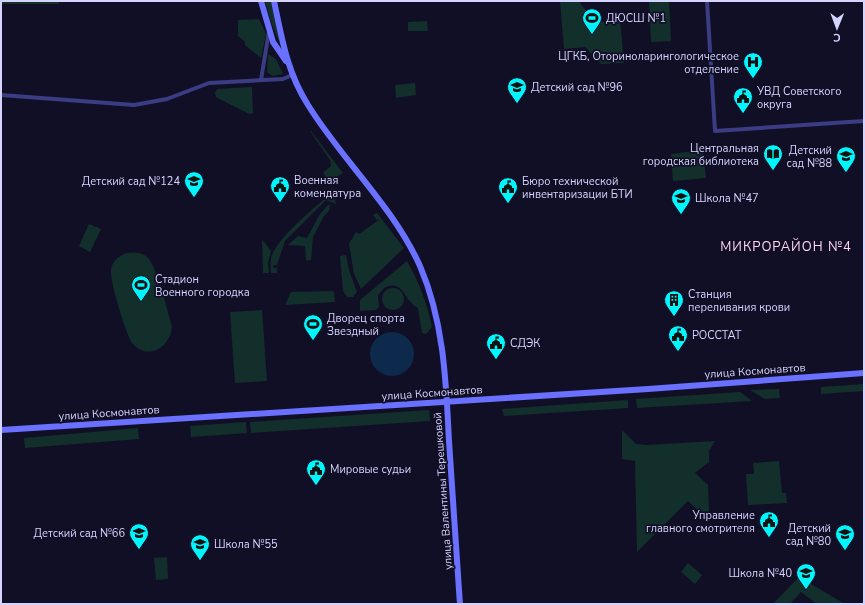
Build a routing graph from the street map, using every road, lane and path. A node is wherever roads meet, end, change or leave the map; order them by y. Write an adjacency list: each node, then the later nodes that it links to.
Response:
1 (261, 1): 4 (main road, улица Валентины Терешковой)
2 (274, 1): 5 (main road, улица Валентины Терешковой)
3 (707, 1): 11 (street)
4 (269, 31): 5 (main road, улица Валентины Терешковой); 6 (street)
5 (286, 61): 7 (main road, улица Валентины Терешковой)
6 (262, 71): 8 (street); 9 (street)
7 (292, 75): 9 (street); 13 (main road, улица Валентины Терешковой)
8 (261, 80): 9 (street); 10 (street)
9 (273, 80)
10 (1, 95)
11 (864, 121)
12 (864, 373): 13 (main road, улица Космонавтов)
13 (447, 402): 14 (main road, улица Космонавтов); 15 (main road, улица Валентины Терешковой)
14 (1, 430)
15 (460, 604)

